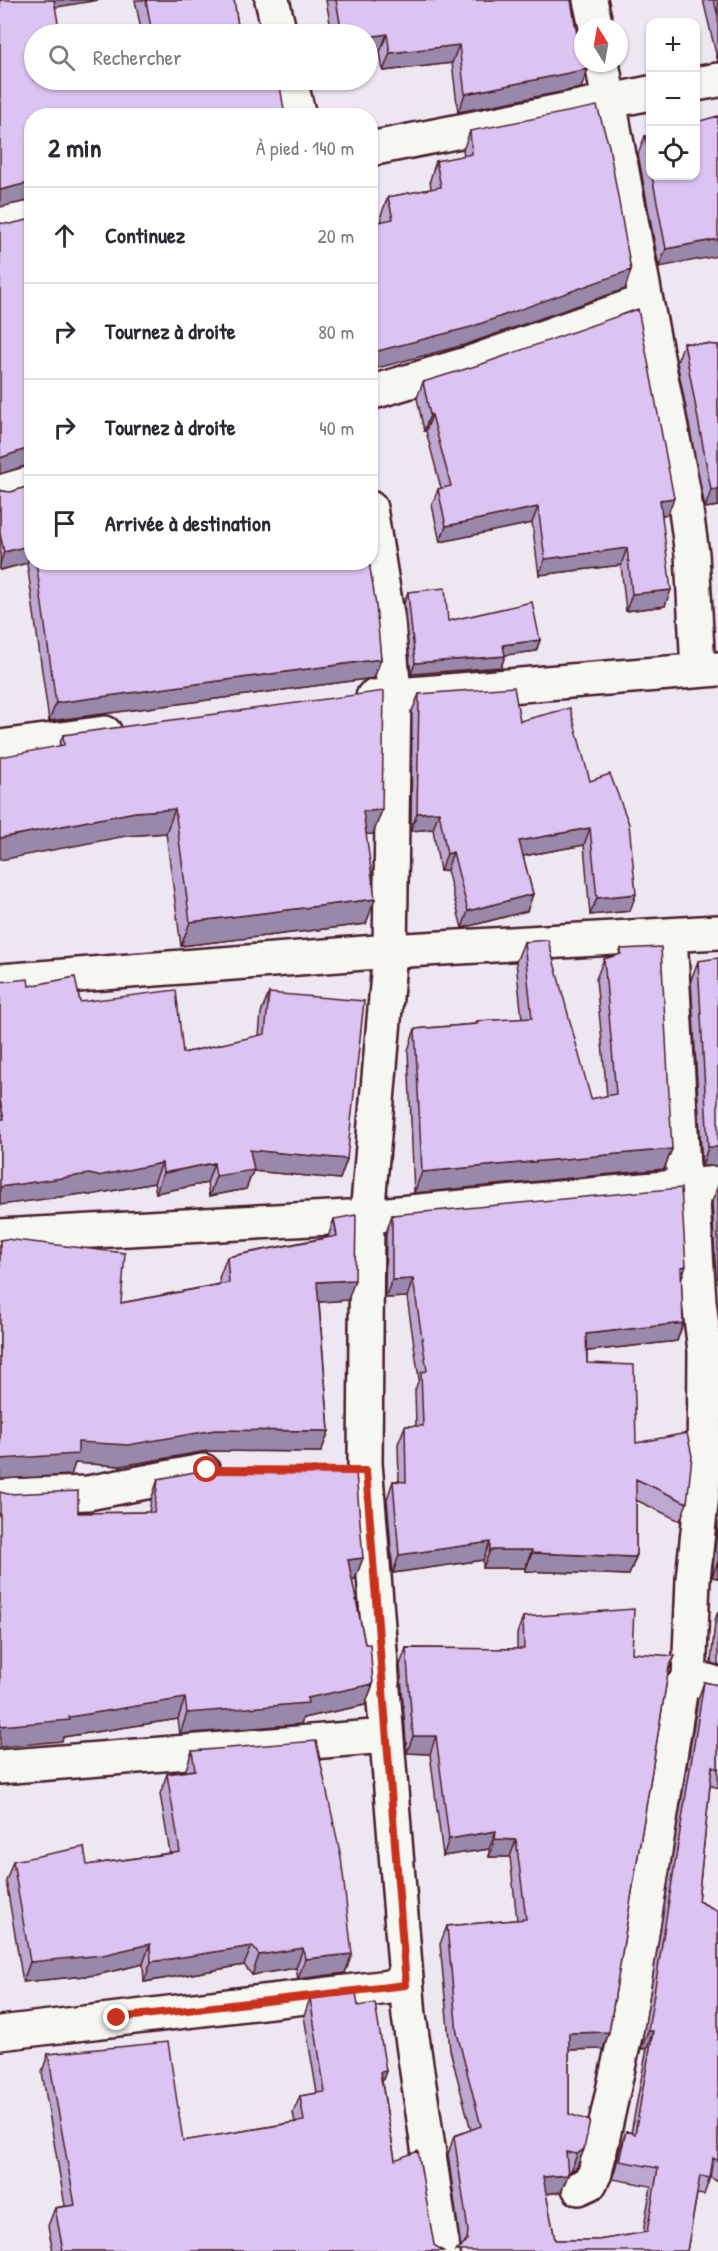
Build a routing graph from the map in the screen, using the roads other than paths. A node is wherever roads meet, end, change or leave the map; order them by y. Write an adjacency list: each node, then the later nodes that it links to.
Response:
1 (272, 0): 4 (street)
2 (590, 0): 3 (street)
3 (594, 18)
4 (278, 24)
5 (604, 72): 10 (street)
6 (718, 80): 7 (street)
7 (700, 83)
8 (293, 90): 11 (street)
9 (646, 94): 10 (street)
10 (610, 101): 12 (street); 15 (street)
11 (297, 108)
12 (378, 147)
13 (24, 220): 14 (street)
14 (0, 224)
15 (646, 301): 16 (street); 20 (street)
16 (378, 391)
17 (24, 485): 18 (street)
18 (0, 492)
19 (378, 558): 21 (street)
20 (708, 670): 21 (street)
21 (394, 694): 22 (street); 27 (street)
22 (348, 700)
23 (139, 729): 24 (street)
24 (0, 747)
25 (718, 932): 26 (street)
26 (670, 935): 27 (street); 29 (street)
27 (390, 951): 28 (street); 30 (street)
28 (0, 981)
29 (698, 1184): 30 (street); 32 (street)
30 (367, 1216): 31 (street); 35 (street)
31 (0, 1236)
32 (711, 1343): 37 (street)
33 (230, 1470): 36 (street)
34 (332, 1471): 35 (street)
35 (366, 1471): 38 (street)
36 (0, 1496)
37 (704, 1683): 42 (street)
38 (386, 1736): 39 (street); 40 (street)
39 (0, 1767)
40 (406, 1985): 41 (street); 43 (street)
41 (0, 2033)
42 (579, 2188)
43 (442, 2251)

